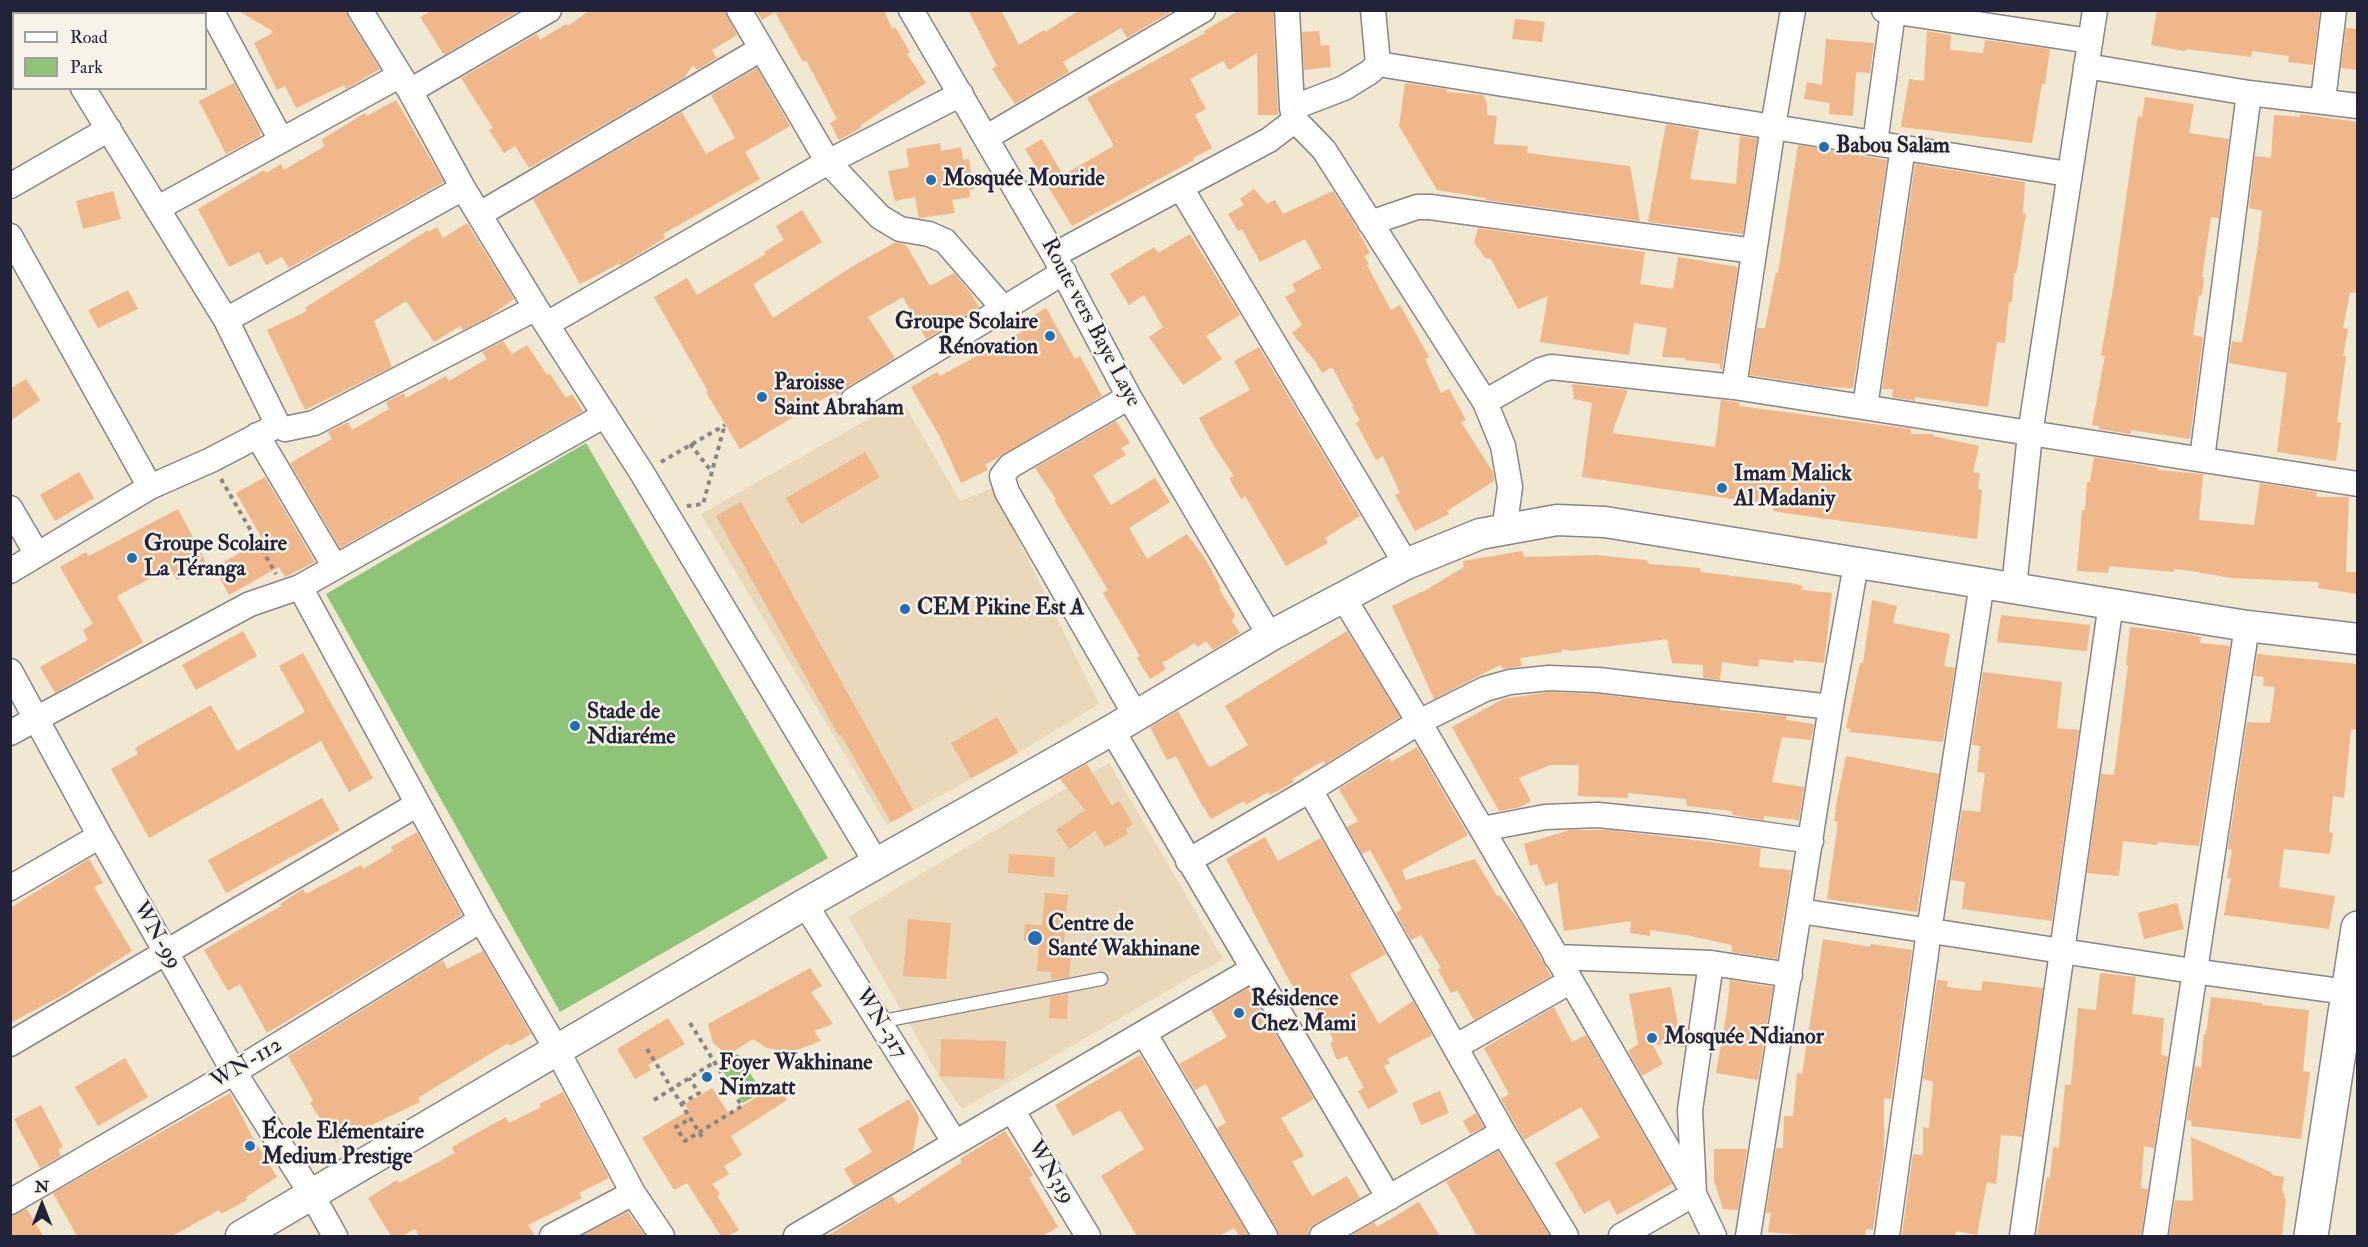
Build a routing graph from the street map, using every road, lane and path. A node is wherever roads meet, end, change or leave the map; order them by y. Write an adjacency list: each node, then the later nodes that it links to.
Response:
1 (210, 10): 27 (street)
2 (360, 10): 17 (street)
3 (549, 10): 17 (street)
4 (739, 10): 14 (street)
5 (1203, 10): 26 (street)
6 (1287, 10): 23 (street)
7 (1373, 10): 15 (street)
8 (1793, 10): 24 (street)
9 (2095, 10): 13 (street)
10 (2334, 10): 21 (street)
11 (1888, 11): 13 (street); 28 (street)
12 (920, 13): 20 (street, Route vers Baye Laye)
13 (2090, 41): 16 (street)
14 (761, 49): 30 (street); 36 (street)
15 (1378, 63): 23 (street); 24 (street)
16 (2086, 66): 19 (street); 31 (street)
17 (405, 83): 27 (street); 33 (street)
18 (84, 90): 25 (street)
19 (2249, 93): 21 (street); 53 (street)
20 (961, 94): 26 (street, Route vers Baye Laye); 30 (street)
21 (2323, 100): 22 (street)
22 (2358, 105)
23 (1294, 114): 34 (street); 37 (street)
24 (1773, 126): 28 (street); 39 (street)
25 (109, 129): 32 (street); 35 (street)
26 (987, 137): 40 (street, Route vers Baye Laye)
27 (281, 140): 35 (street)
28 (1875, 142): 29 (street)
29 (1903, 147): 31 (street); 48 (street)
30 (828, 162): 41 (street); 42 (street)
31 (2068, 174): 51 (street)
32 (10, 186)
33 (463, 188): 36 (street); 43 (street)
34 (1181, 188): 40 (street); 63 (street)
35 (158, 208): 43 (street)
36 (480, 214): 42 (street)
37 (1370, 223): 39 (street); 47 (street)
38 (10, 236): 58 (street)
39 (1754, 251): 44 (street)
40 (1059, 263): 41 (street); 45 (street, Route vers Baye Laye)
41 (1004, 309): 46 (street)
42 (541, 316): 49 (street); 50 (street)
43 (226, 320): 50 (street)
44 (1734, 387): 47 (street); 48 (street)
45 (1129, 397): 73 (street, Route vers Baye Laye); 79 (street)
46 (854, 400)
47 (1485, 402): 61 (street)
48 (1865, 407): 51 (street)
49 (605, 415): 55 (street); 65 (street)
50 (268, 430): 54 (street); 65 (street)
51 (2030, 434): 53 (street); 68 (street)
52 (690, 444): 55 (path); 56 (path); 56 (path)
53 (2202, 459): 57 (street)
54 (211, 460): 58 (street); 69 (path)
55 (642, 473): 60 (street)
56 (712, 473): 60 (path)
57 (2358, 484)
58 (150, 487): 62 (street)
59 (10, 508): 62 (street)
60 (663, 509): 87 (street)
61 (1504, 531): 63 (street); 64 (street)
62 (37, 554): 66 (street)
63 (1406, 564): 70 (street)
64 (1856, 564): 67 (street); 76 (street)
65 (335, 567): 69 (street)
66 (10, 571)
67 (1982, 583): 68 (street); 93 (street)
68 (2014, 588): 71 (street)
69 (292, 589): 77 (street); 82 (street)
70 (1343, 597): 73 (street); 78 (street)
71 (2111, 603): 72 (street); 94 (street)
72 (2247, 626): 74 (street); 99 (street)
73 (1270, 636): 79 (street)
74 (2358, 639)
75 (10, 671): 77 (street, WN-99)
76 (1831, 707): 78 (street); 85 (street)
77 (37, 717): 80 (street); 84 (street, WN-99)
78 (1419, 722): 81 (street); 83 (street)
79 (1124, 723): 86 (street); 87 (street)
80 (10, 733)
81 (1310, 790): 86 (street); 109 (street)
82 (418, 804): 91 (street); 95 (street)
83 (1482, 829): 85 (street); 96 (street)
84 (100, 836): 88 (street); 95 (street, WN-99)
85 (1811, 842): 90 (street)
86 (1188, 861): 98 (street)
87 (877, 864): 89 (street)
88 (10, 888)
89 (805, 904): 104 (street, WN-317 / WN-317); 111 (street)
90 (1800, 911): 93 (street); 100 (street)
91 (481, 921): 111 (street); 113 (street, WN-112)
92 (2358, 928): 103 (main road)
93 (1929, 931): 94 (street); 141 (street)
94 (2063, 951): 99 (street); 142 (street)
95 (166, 954): 108 (street); 113 (street, WN-99)
96 (1556, 957): 97 (street); 102 (street)
97 (1711, 963): 100 (street); 125 (street)
98 (1253, 969): 106 (street); 127 (street)
99 (2193, 971): 103 (street); 143 (street)
100 (1790, 975): 140 (street)
101 (1101, 979): 104 (lane)
102 (1571, 981): 109 (street); 125 (street)
103 (2347, 992): 107 (main road)
104 (878, 1022): 123 (street, WN-317 / WN-317)
105 (690, 1023): 112 (path)
106 (1144, 1033): 118 (street); 135 (street)
107 (2349, 1034): 144 (main road)
108 (10, 1044)
109 (1455, 1047): 121 (street)
110 (647, 1049): 115 (path)
111 (557, 1050): 124 (street); 126 (street)
112 (715, 1062): 114 (path); 120 (path)
113 (234, 1072): 126 (street, WN-99); 128 (street, WN-112)
114 (689, 1078): 115 (path); 117 (path)
115 (672, 1089): 116 (path); 117 (path)
116 (654, 1100)
117 (681, 1104): 119 (path)
118 (1012, 1110): 123 (street); 129 (street, WN319)
119 (690, 1119): 120 (path); 120 (path)
120 (699, 1132): 122 (path)
121 (1503, 1132): 127 (street); 137 (street)
122 (704, 1140)
123 (955, 1143): 134 (street)
124 (633, 1193): 132 (street); 133 (street)
125 (1694, 1194): 138 (street); 139 (street)
126 (312, 1195): 130 (street); 131 (street, WN-99)
127 (1389, 1198): 136 (street)
128 (10, 1202)
129 (1079, 1233)
130 (241, 1236)
131 (335, 1236)
132 (552, 1236)
133 (662, 1236)
134 (795, 1236)
135 (1265, 1236)
136 (1322, 1236)
137 (1566, 1236)
138 (1621, 1236)
139 (1714, 1236)
140 (1748, 1236)
141 (1887, 1236)
142 (2022, 1236)
143 (2155, 1236)
144 (2311, 1236)

